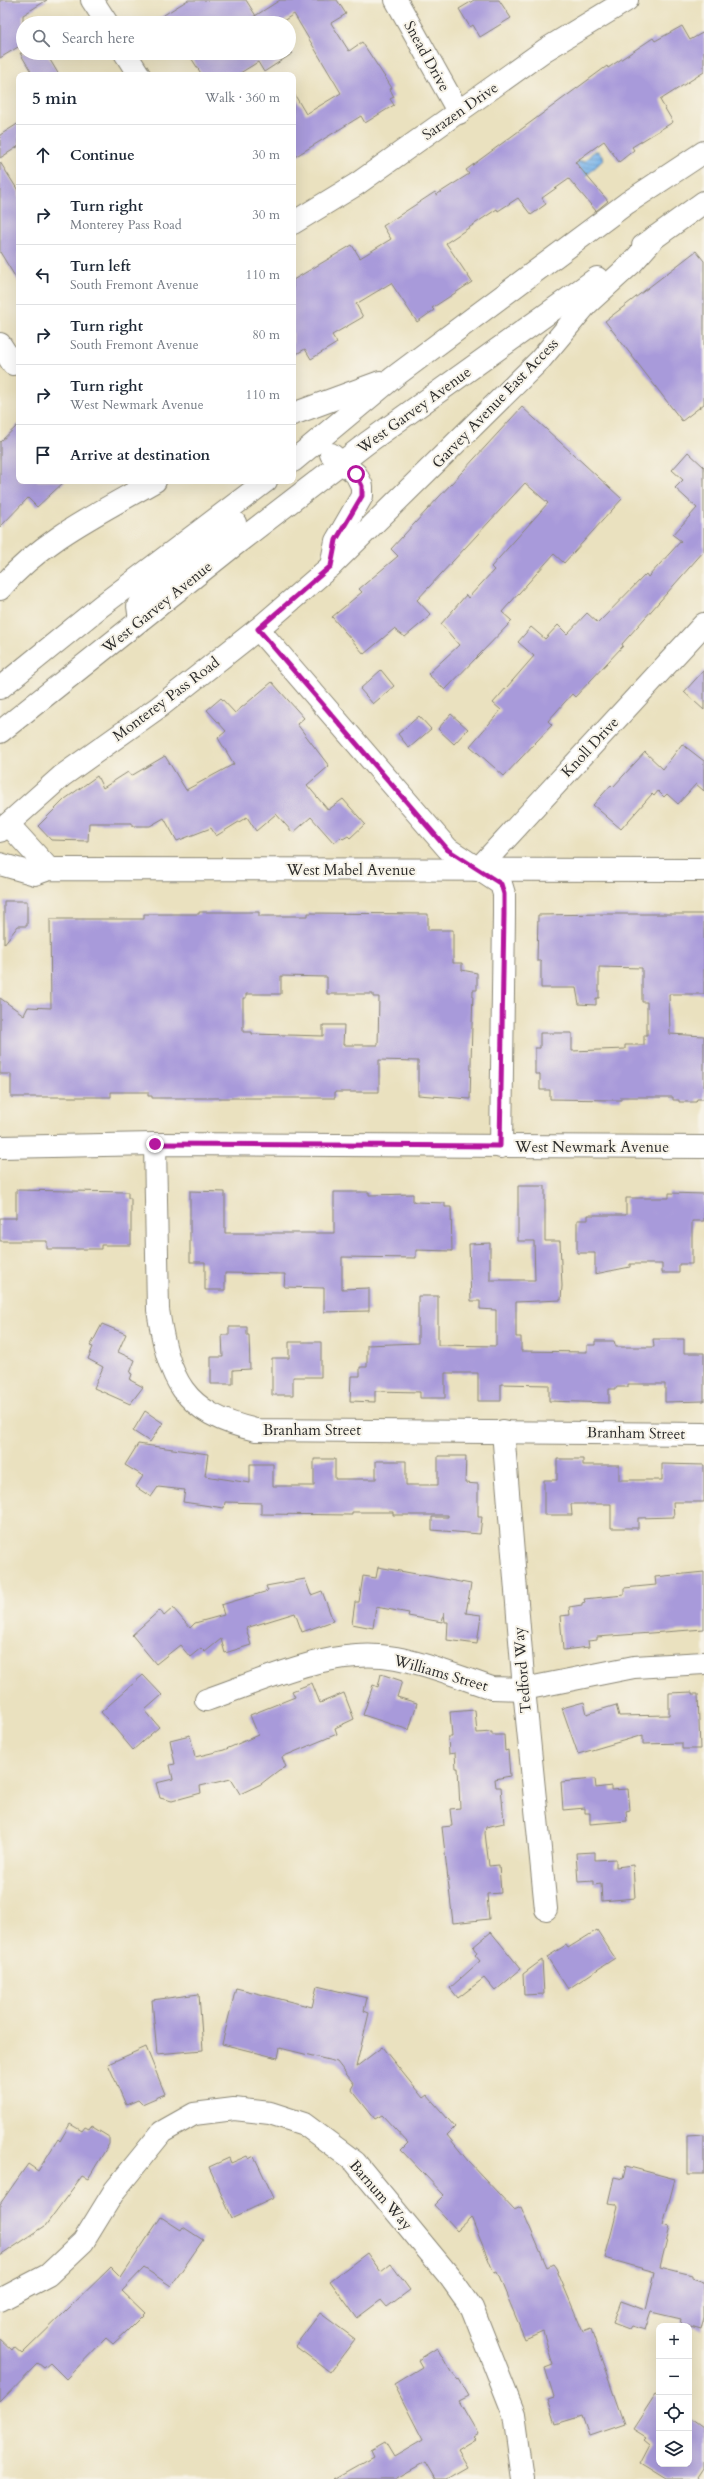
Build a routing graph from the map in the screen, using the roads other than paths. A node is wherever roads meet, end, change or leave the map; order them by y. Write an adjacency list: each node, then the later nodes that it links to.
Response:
1 (92, 0): 4 (street)
2 (396, 0): 7 (street, Snead Drive)
3 (628, 0): 7 (street, Sarazen Drive)
4 (102, 16)
5 (129, 60): 6 (street)
6 (137, 72)
7 (459, 113): 10 (street, Sarazen Drive)
8 (704, 152): 14 (street)
9 (704, 202): 11 (street, West Garvey Avenue)
10 (296, 221)
11 (655, 237): 19 (street, West Garvey Avenue); 23 (street, Garvey Avenue East Access)
12 (0, 344): 13 (street)
13 (11, 366)
14 (394, 377): 15 (street); 17 (street)
15 (296, 413)
16 (296, 442): 17 (street)
17 (318, 442): 18 (street); 19 (street)
18 (296, 459)
19 (342, 463): 23 (street); 25 (street, West Garvey Avenue)
20 (150, 484): 24 (street)
21 (260, 484): 28 (street)
22 (261, 484): 25 (street)
23 (331, 566): 27 (street, Monterey Pass Road)
24 (0, 589)
25 (140, 620): 29 (street, West Garvey Avenue)
26 (704, 624): 33 (street, Knoll Drive)
27 (258, 629): 30 (street, Monterey Pass Road); 33 (street)
28 (0, 688)
29 (0, 732)
30 (4, 827): 32 (street)
31 (0, 864): 32 (street, West Mabel Avenue)
32 (49, 869): 33 (street, West Mabel Avenue)
33 (477, 870): 34 (street, West Mabel Avenue); 36 (street)
34 (704, 870)
35 (155, 1144): 36 (street, West Newmark Avenue); 37 (street, West Newmark Avenue); 39 (street, Branham Street)
36 (500, 1146): 38 (street, West Newmark Avenue)
37 (0, 1147)
38 (704, 1147)
39 (503, 1431): 40 (street, Branham Street); 42 (street, Tedford Way)
40 (704, 1434)
41 (704, 1663): 42 (street, Williams Street)
42 (524, 1689): 43 (street, Williams Street); 44 (street, Tedford Way)
43 (206, 1700)
44 (546, 1909)
45 (0, 2300): 46 (street, Barnum Way)
46 (523, 2479)

